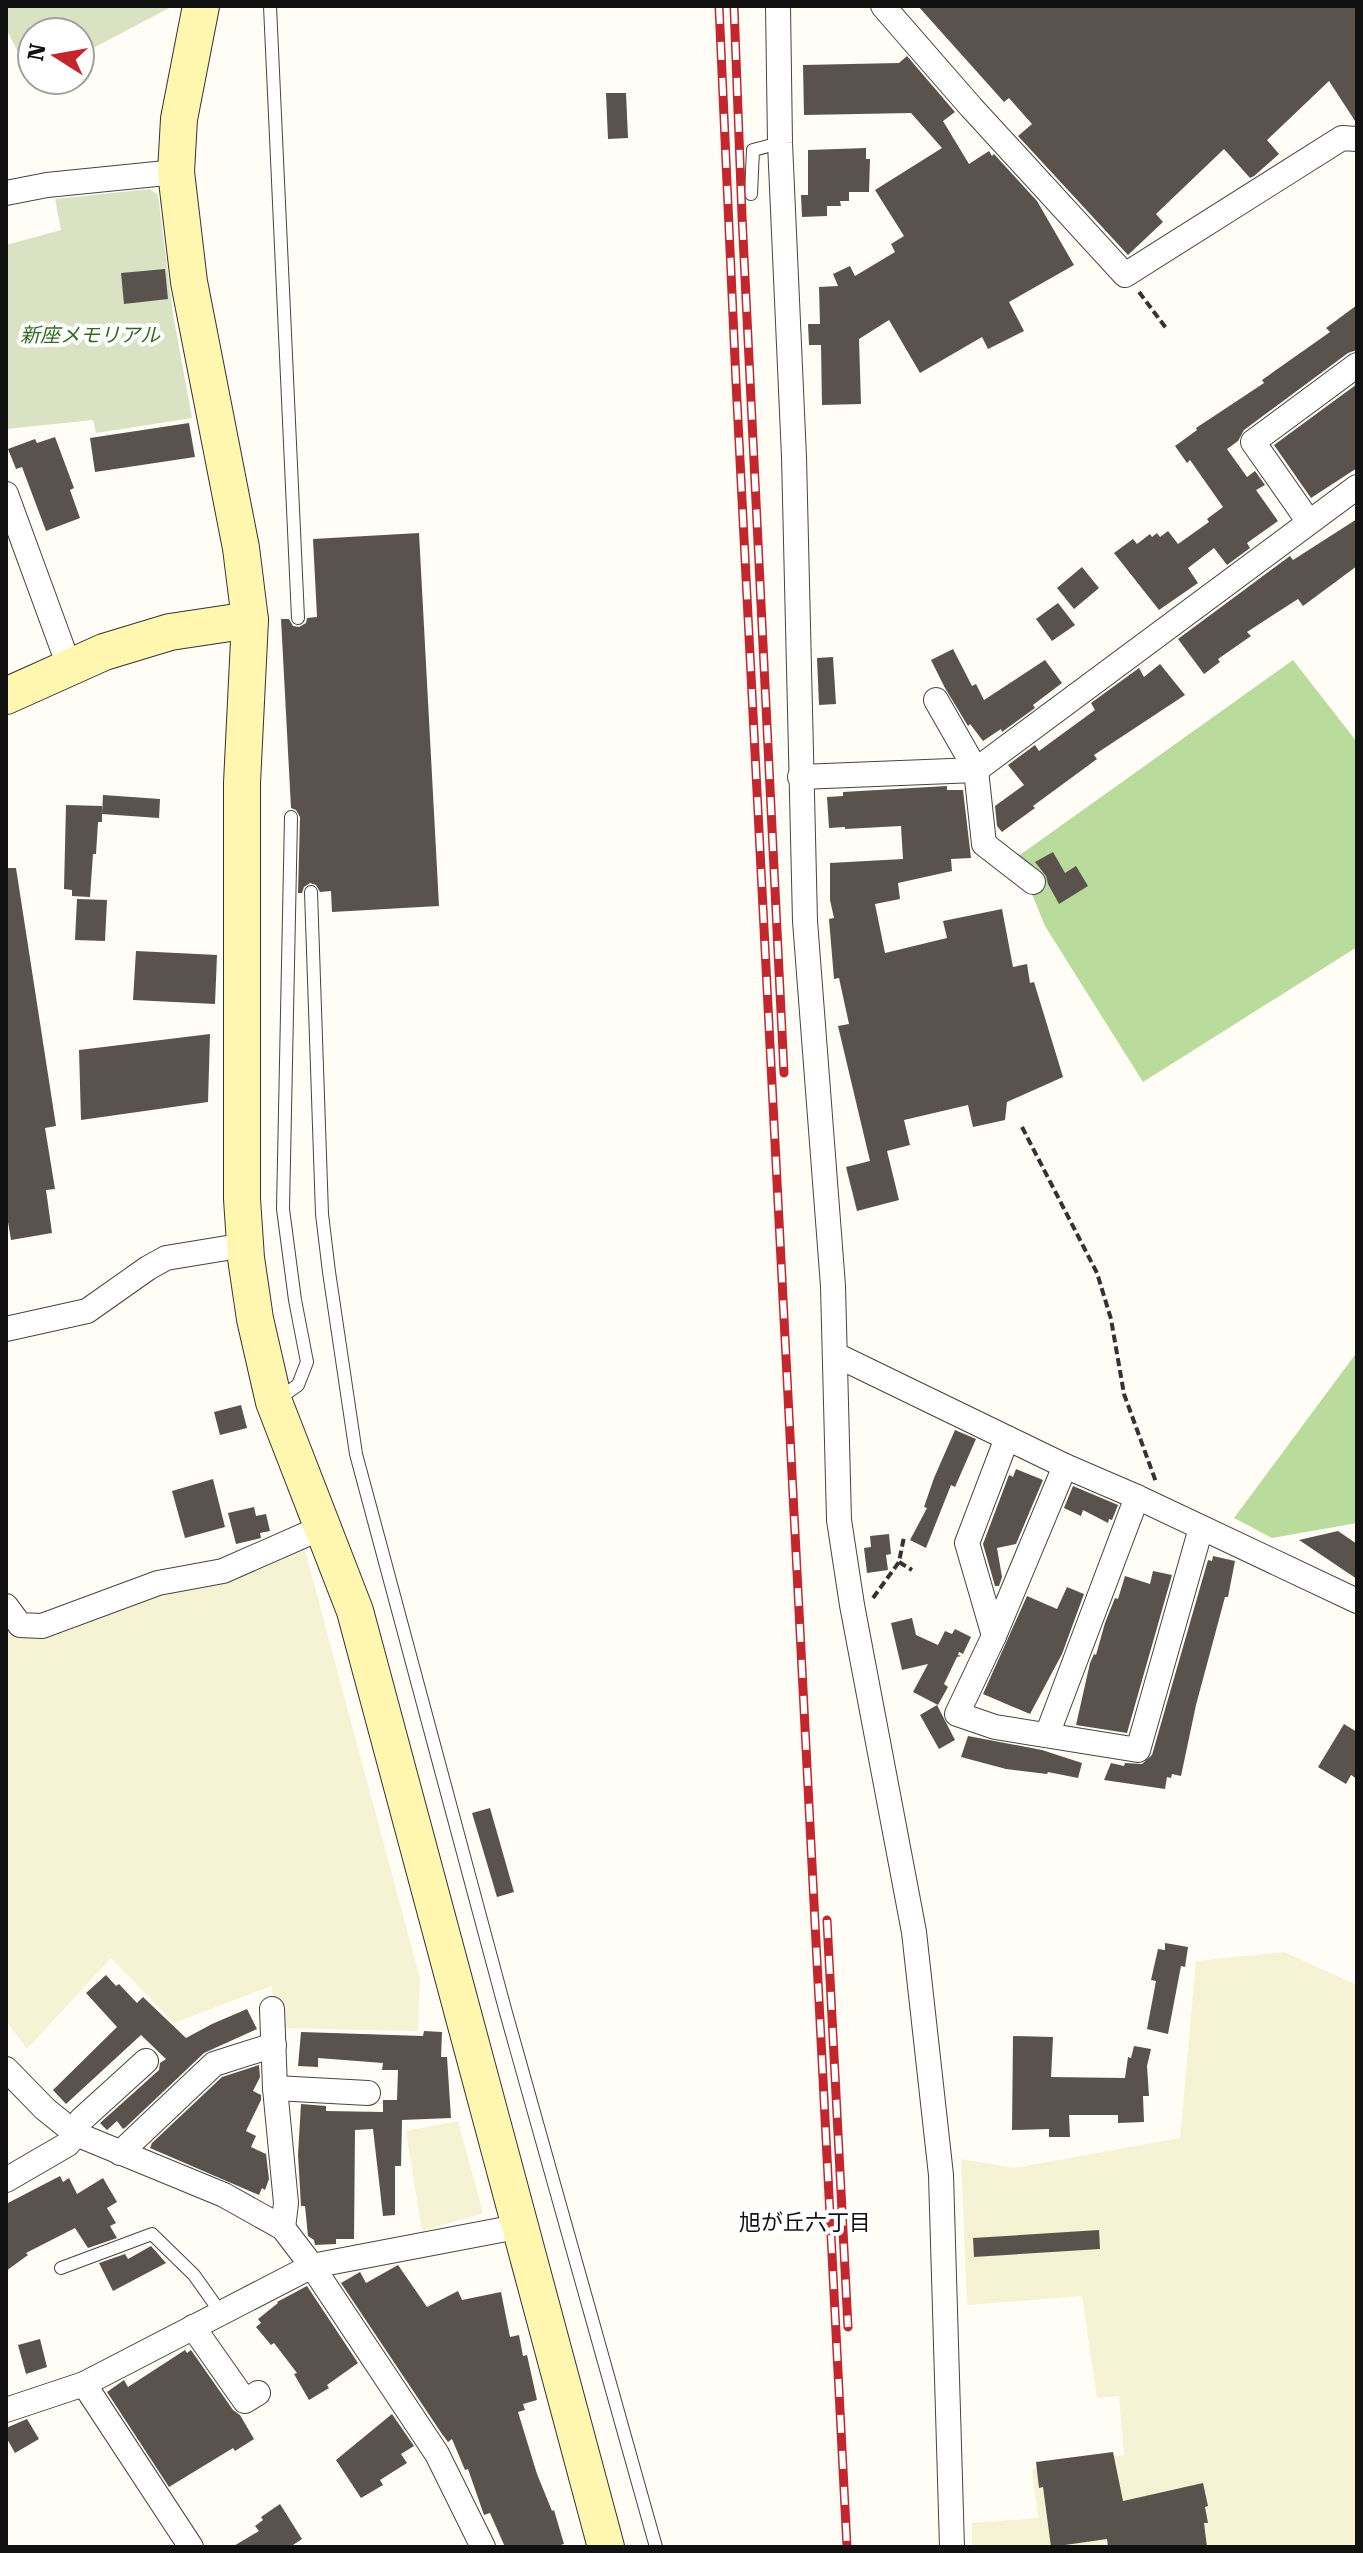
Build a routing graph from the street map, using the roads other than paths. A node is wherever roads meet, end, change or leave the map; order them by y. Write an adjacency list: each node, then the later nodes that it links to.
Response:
1 (201, 6): 7 (street)
2 (270, 6): 14 (lane)
3 (778, 6): 6 (street)
4 (883, 6): 5 (street)
5 (1357, 139)
6 (780, 143): 9 (lane); 20 (street)
7 (176, 172): 8 (street); 15 (street)
8 (6, 193)
9 (751, 194)
10 (1357, 365): 13 (street)
11 (1357, 487): 13 (street)
12 (6, 494): 16 (street)
13 (1309, 522): 19 (street)
14 (298, 618)
15 (250, 620): 16 (street); 24 (street)
16 (69, 666): 17 (street)
17 (6, 696)
18 (936, 700): 19 (street)
19 (976, 770): 20 (street); 22 (street)
20 (800, 777): 26 (street)
21 (291, 817): 27 (lane)
22 (1033, 882)
23 (311, 892): 58 (lane)
24 (245, 1245): 25 (street); 27 (street)
25 (6, 1329)
26 (836, 1355): 28 (street); 59 (street)
27 (274, 1402): 31 (street)
28 (1007, 1438): 29 (street); 35 (street)
29 (1065, 1466): 30 (street); 35 (street)
30 (1137, 1497): 32 (street); 36 (street)
31 (323, 1527): 34 (street); 46 (street)
32 (1201, 1528): 33 (street); 36 (street)
33 (1357, 1601)
34 (6, 1606)
35 (994, 1636): 36 (street)
36 (1047, 1735)
37 (272, 2009): 38 (street)
38 (274, 2045): 41 (street); 44 (street)
39 (146, 2061): 43 (street)
40 (6, 2069): 43 (street)
41 (275, 2088): 42 (street); 47 (street)
42 (367, 2091)
43 (76, 2134): 44 (street); 45 (street)
44 (120, 2153): 47 (street)
45 (6, 2180)
46 (522, 2226): 48 (street); 57 (street)
47 (283, 2228): 48 (street)
48 (312, 2266): 50 (street); 56 (street)
49 (61, 2268): 50 (lane)
50 (221, 2313): 51 (street)
51 (193, 2327): 52 (street); 53 (street)
52 (84, 2384): 54 (street); 55 (street)
53 (258, 2393)
54 (6, 2410)
55 (191, 2547)
56 (483, 2547)
57 (606, 2547)
58 (656, 2547)
59 (952, 2547)

